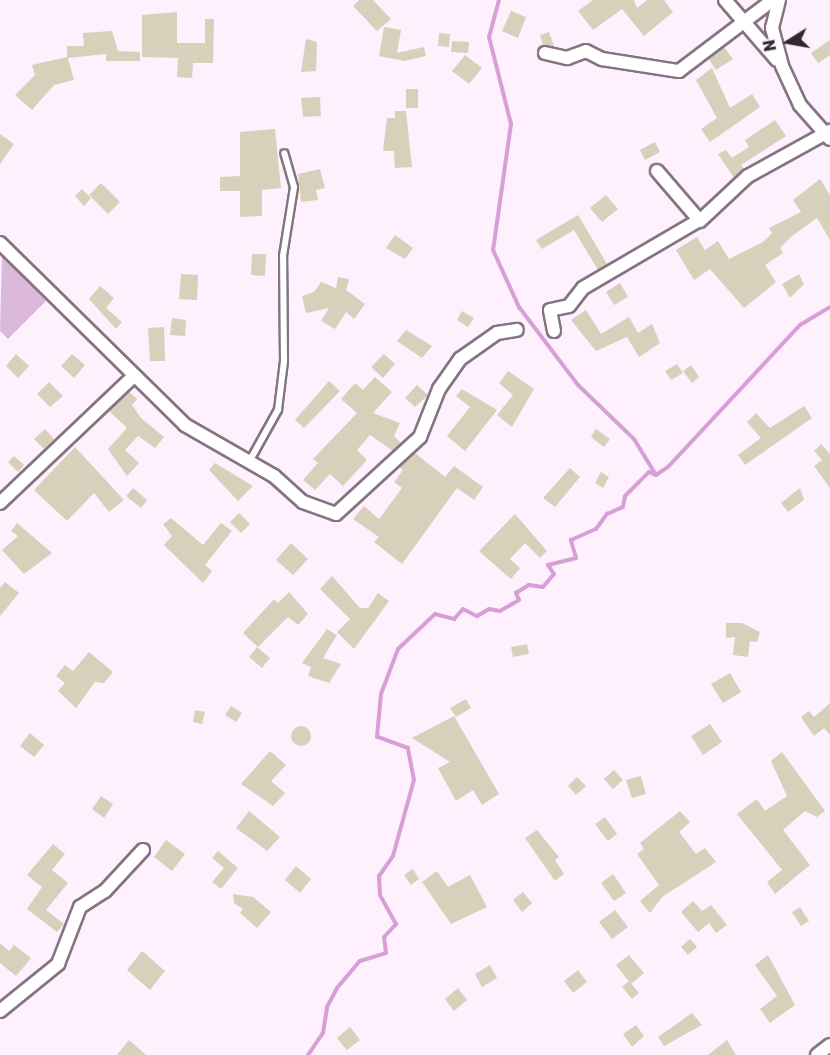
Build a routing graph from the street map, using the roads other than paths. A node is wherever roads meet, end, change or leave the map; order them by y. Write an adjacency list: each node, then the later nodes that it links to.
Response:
1 (725, 0): 4 (street)
2 (773, 0): 4 (street)
3 (779, 0): 6 (street)
4 (745, 17): 5 (street); 6 (street)
5 (545, 53)
6 (782, 66): 7 (street)
7 (829, 134): 10 (street)
8 (284, 153): 15 (lane)
9 (657, 171): 10 (street)
10 (700, 220): 13 (street)
11 (0, 243): 14 (street)
12 (517, 330): 15 (street)
13 (555, 331)
14 (134, 376): 15 (street); 16 (street)
15 (249, 462)
16 (0, 503)
17 (143, 850): 18 (street)
18 (0, 1011)
19 (830, 1045): 20 (street)
20 (816, 1055)

